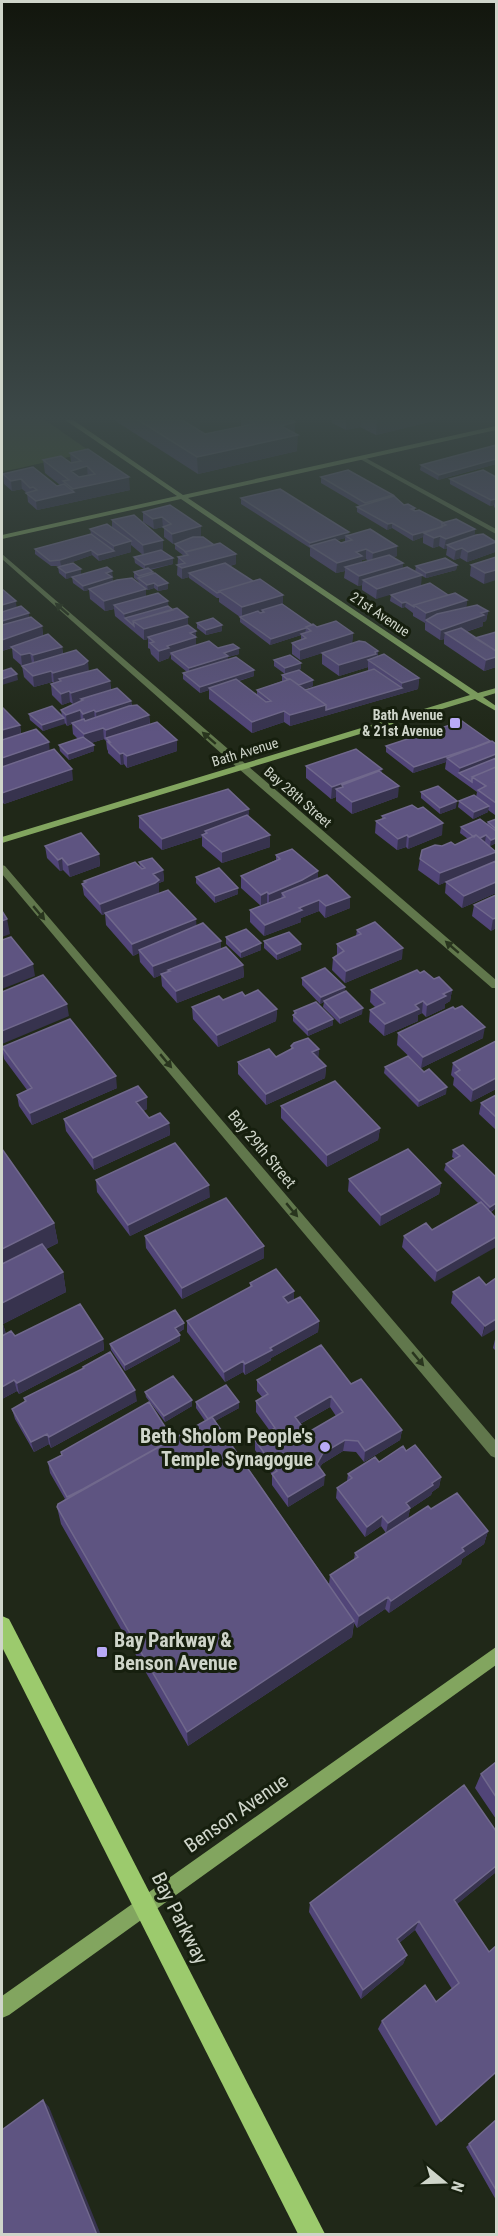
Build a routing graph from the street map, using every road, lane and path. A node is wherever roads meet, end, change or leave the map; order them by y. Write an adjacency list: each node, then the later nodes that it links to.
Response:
1 (59, 524): 5 (street)
2 (223, 524): 8 (street, 21st Avenue)
3 (482, 524): 4 (street)
4 (496, 532)
5 (2, 537)
6 (2, 556): 10 (street, Bay 28th Street, one-way to 6)
7 (496, 690): 8 (street, Bath Avenue)
8 (477, 696): 9 (street, 21st Avenue); 10 (street, Bath Avenue)
9 (496, 709)
10 (242, 767): 11 (street, Bath Avenue); 13 (street, Bay 28th Street, one-way to 10)
11 (2, 840)
12 (2, 868): 14 (street, Bay 29th Street, one-way to 14)
13 (496, 985)
14 (496, 1451)
15 (2, 1626): 17 (main road, Bay Parkway)
16 (496, 1655): 17 (street, Benson Avenue)
17 (144, 1906): 18 (street, Benson Avenue); 19 (main road, Bay Parkway)
18 (2, 2008)
19 (312, 2235)

